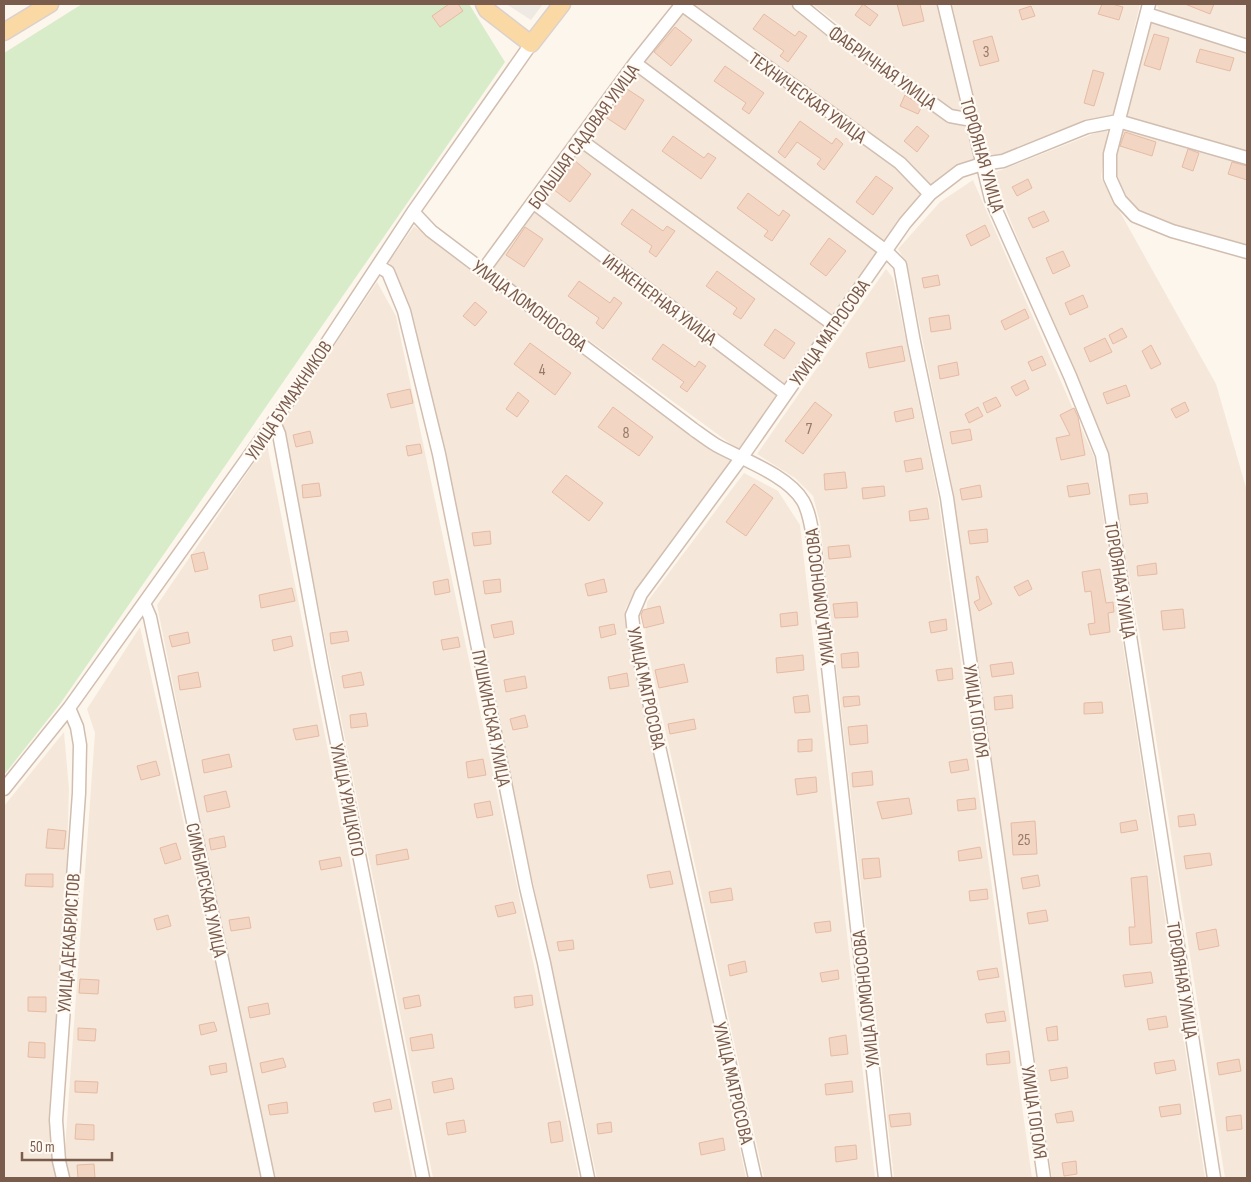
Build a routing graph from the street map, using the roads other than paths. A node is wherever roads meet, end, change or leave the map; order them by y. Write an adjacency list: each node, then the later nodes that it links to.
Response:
1 (50, 4): 8 (main road)
2 (484, 4): 9 (main road)
3 (562, 4): 9 (main road, УЛИЦА БУМАЖНИКОВ)
4 (682, 4): 11 (street, БОЛЬШАЯ САДОВАЯ УЛИЦА); 17 (street, ТЕХНИЧЕСКАЯ УЛИЦА)
5 (799, 4): 12 (street, ФАБРИЧНАЯ УЛИЦА)
6 (944, 4): 12 (street, ТОРФЯНАЯ УЛИЦА)
7 (1148, 9): 10 (street); 13 (street)
8 (4, 32)
9 (531, 44): 19 (street, УЛИЦА БУМАЖНИКОВ)
10 (1247, 46)
11 (636, 63): 14 (street, БОЛЬШАЯ САДОВАЯ УЛИЦА); 20 (street)
12 (972, 120): 16 (street, ТОРФЯНАЯ УЛИЦА)
13 (1118, 121): 15 (street); 16 (street, УЛИЦА МАТРОСОВА); 21 (street)
14 (580, 139): 18 (street, БОЛЬШАЯ САДОВАЯ УЛИЦА); 24 (street)
15 (1247, 158)
16 (982, 164): 17 (street, УЛИЦА МАТРОСОВА); 38 (street, ТОРФЯНАЯ УЛИЦА)
17 (930, 194): 20 (street, УЛИЦА МАТРОСОВА)
18 (534, 203): 23 (street, БОЛЬШАЯ САДОВАЯ УЛИЦА); 25 (street, ИНЖЕНЕРНАЯ УЛИЦА)
19 (413, 212): 22 (street, УЛИЦА БУМАЖНИКОВ); 23 (street, УЛИЦА ЛОМОНОСОВА)
20 (886, 251): 24 (street, УЛИЦА МАТРОСОВА); 37 (street, УЛИЦА ГОГОЛЯ)
21 (1247, 252)
22 (378, 266): 26 (street, УЛИЦА БУМАЖНИКОВ); 34 (street, ПУШКИНСКАЯ УЛИЦА)
23 (484, 270): 27 (street, УЛИЦА ЛОМОНОСОВА)
24 (834, 325): 25 (street, УЛИЦА МАТРОСОВА)
25 (786, 394): 27 (street, УЛИЦА МАТРОСОВА)
26 (274, 422): 28 (street, УЛИЦА БУМАЖНИКОВ); 33 (street, УЛИЦА УРИЦКОГО)
27 (742, 457): 35 (street, УЛИЦА МАТРОСОВА); 36 (street, УЛИЦА ЛОМОНОСОВА)
28 (144, 603): 29 (street, УЛИЦА БУМАЖНИКОВ); 32 (street, СИМБИРСКАЯ УЛИЦА)
29 (69, 708): 30 (street, УЛИЦА БУМАЖНИКОВ); 31 (street, УЛИЦА ДЕКАБРИСТОВ)
30 (4, 789)
31 (63, 1178)
32 (268, 1178)
33 (423, 1178)
34 (588, 1178)
35 (755, 1178)
36 (886, 1178)
37 (1044, 1178)
38 (1214, 1178)

